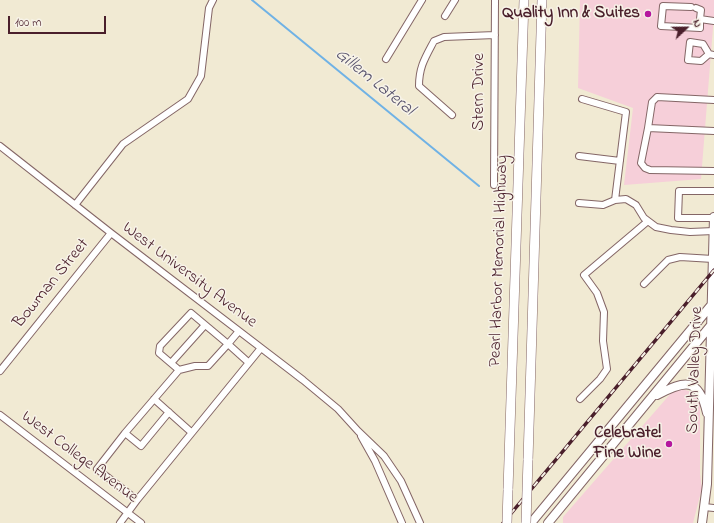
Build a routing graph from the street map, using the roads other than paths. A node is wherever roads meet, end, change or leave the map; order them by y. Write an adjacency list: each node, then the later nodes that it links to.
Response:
1 (213, 0): 25 (street)
2 (422, 0): 11 (street)
3 (455, 0): 7 (street)
4 (495, 0): 10 (street, Stern Drive)
5 (524, 0): 59 (highway, Pearl Harbor Memorial Highway, bridge)
6 (542, 0): 60 (highway, Pearl Harbor Memorial Highway, bridge)
7 (445, 16)
8 (700, 19): 8 (street); 9 (street)
9 (714, 21)
10 (495, 35): 14 (street); 21 (street, Stern Drive)
11 (386, 59)
12 (582, 99): 19 (street)
13 (714, 100): 15 (street)
14 (452, 115)
15 (648, 128): 16 (street); 20 (street)
16 (714, 130)
17 (0, 146): 25 (street, West University Avenue)
18 (579, 156): 19 (street)
19 (620, 161): 23 (street)
20 (714, 171)
21 (494, 185)
22 (714, 191): 26 (street)
23 (614, 200): 24 (street); 27 (street)
24 (579, 203)
25 (75, 205): 29 (street, West University Avenue)
26 (714, 218): 28 (main road, South Valley Drive)
27 (648, 221): 28 (street); 44 (street)
28 (714, 231): 30 (main road, South Valley Drive)
29 (110, 233): 35 (street, West University Avenue); 40 (street, Bowman Street)
30 (713, 259): 31 (street); 32 (main road, South Valley Drive)
31 (644, 284)
32 (713, 303): 33 (main road, South Valley Drive); 61 (main road)
33 (713, 323): 42 (main road); 47 (main road, South Valley Drive)
34 (205, 325): 36 (street); 39 (street); 39 (street)
35 (240, 331): 36 (street); 37 (street, West University Avenue)
36 (228, 344): 38 (street); 41 (street)
37 (261, 348): 38 (street); 48 (street, West University Avenue)
38 (248, 362): 49 (street)
39 (171, 363): 41 (street)
40 (0, 370)
41 (180, 370): 43 (street)
42 (653, 398): 47 (main road); 62 (main road)
43 (154, 399): 45 (street); 50 (street)
44 (580, 399)
45 (169, 412): 49 (street); 50 (street)
46 (0, 415): 54 (street, West College Avenue)
47 (709, 425): 52 (main road, South Valley Drive)
48 (358, 431): 57 (street, West University Avenue); 58 (street, West University Avenue)
49 (191, 432): 51 (street)
50 (125, 433): 51 (street)
51 (137, 500): 54 (street)
52 (704, 507): 53 (street); 63 (main road, South Valley Drive)
53 (714, 508)
54 (128, 512): 55 (street); 56 (street, West College Avenue)
55 (120, 523)
56 (141, 523)
57 (402, 523)
58 (420, 523)
59 (507, 523)
60 (526, 523)
61 (531, 523)
62 (548, 523)
63 (702, 523)

